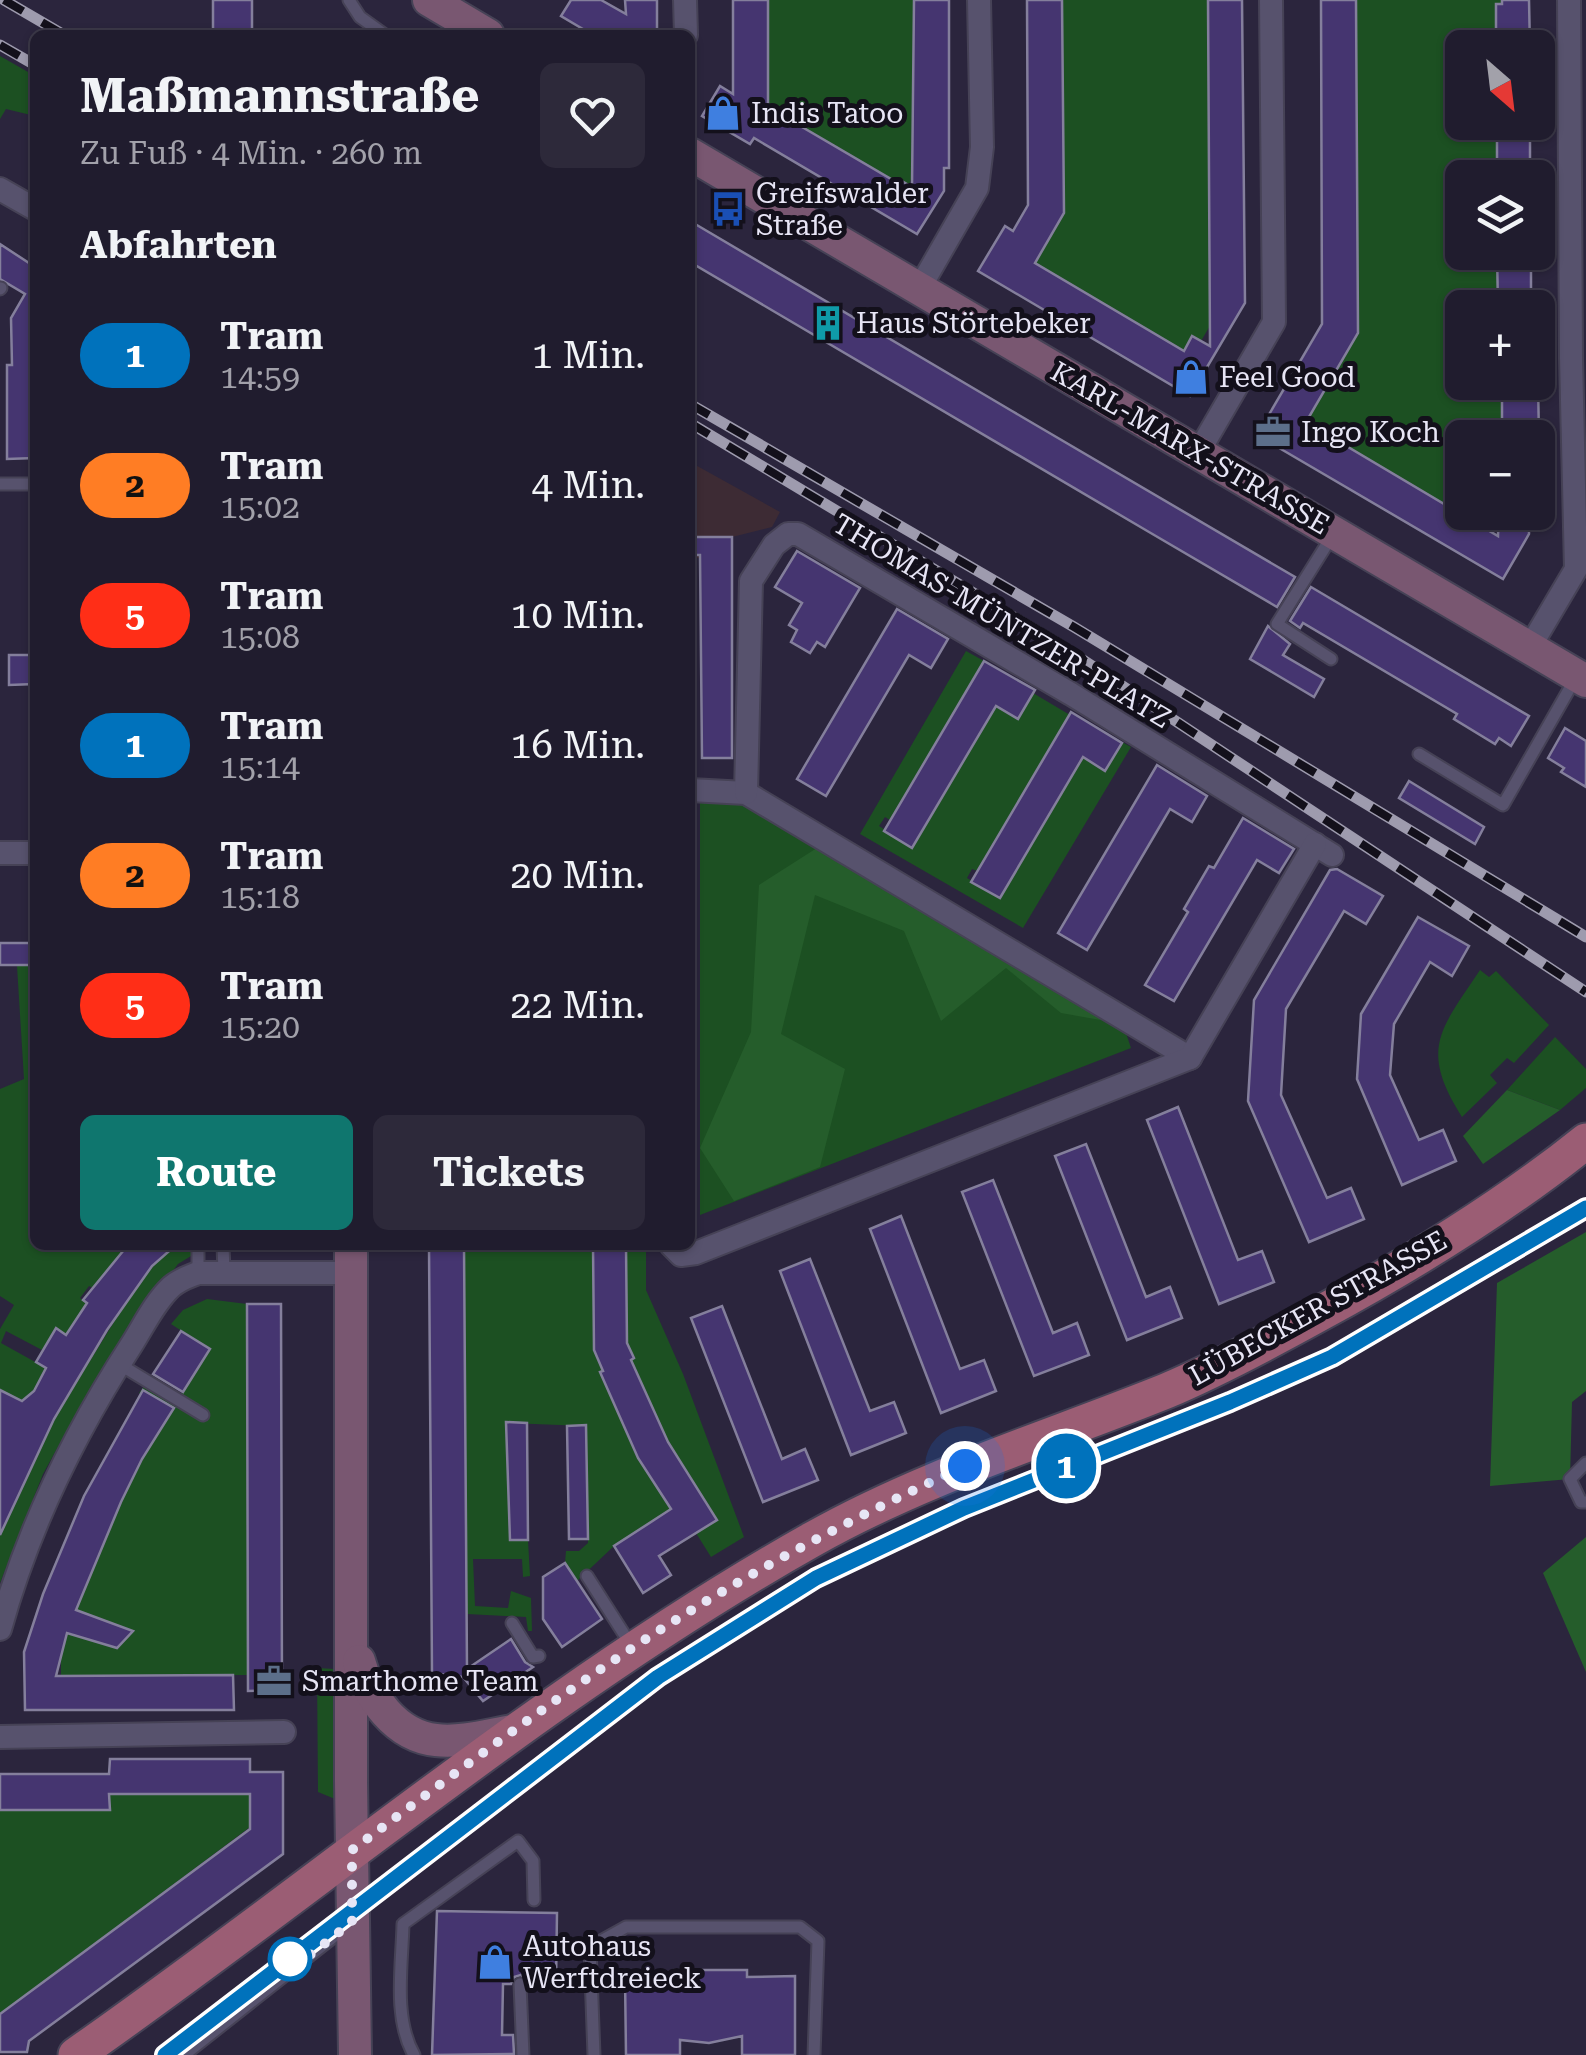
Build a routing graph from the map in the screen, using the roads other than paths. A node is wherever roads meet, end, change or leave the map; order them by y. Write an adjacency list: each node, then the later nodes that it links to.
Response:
1 (349, 0): 7 (lane)
2 (429, 0): 8 (street)
3 (686, 0): 9 (street)
4 (979, 0): 14 (street)
5 (1271, 0): 16 (street)
6 (1570, 0): 10 (street)
7 (378, 30)
8 (480, 30)
9 (686, 30)
10 (1578, 143): 15 (street)
11 (695, 157): 14 (street, KARL-MARX-STRASSE)
12 (0, 189): 13 (street)
13 (30, 200)
14 (919, 289): 16 (street, KARL-MARX-STRASSE)
15 (1578, 358): 20 (street)
16 (1198, 452): 19 (street, KARL-MARX-STRASSE)
17 (0, 484): 18 (lane)
18 (30, 484)
19 (1334, 532): 20 (street, KARL-MARX-STRASSE); 21 (lane)
20 (1530, 647): 22 (street, KARL-MARX-STRASSE)
21 (1331, 659)
22 (1581, 678): 23 (lane)
23 (1419, 754)
24 (695, 790): 25 (street)
25 (746, 793): 28 (street); 28 (street, THOMAS-MÜNTZER-PLATZ)
26 (0, 853): 27 (street)
27 (30, 853)
28 (1190, 1058): 32 (street)
29 (1584, 1146): 44 (main road, LÜBECKER STRASSE)
30 (198, 1250): 35 (lane)
31 (223, 1250): 34 (lane)
32 (676, 1250)
33 (351, 1259): 34 (street); 43 (street)
34 (224, 1272): 35 (street)
35 (198, 1273): 36 (street)
36 (119, 1364): 37 (lane); 42 (street)
37 (203, 1415)
38 (1586, 1463): 39 (lane)
39 (1586, 1502)
40 (587, 1576): 44 (lane)
41 (512, 1622): 45 (lane)
42 (0, 1629)
43 (352, 1635): 46 (street); 49 (street)
44 (633, 1648): 46 (main road, LÜBECKER STRASSE)
45 (539, 1656)
46 (513, 1731): 49 (main road, LÜBECKER STRASSE)
47 (284, 1732): 48 (street)
48 (0, 1737)
49 (352, 1850): 51 (street); 54 (main road, LÜBECKER STRASSE)
50 (534, 1900): 56 (lane)
51 (353, 1932): 53 (street); 55 (lane)
52 (520, 1984): 57 (lane)
53 (356, 2054)
54 (76, 2055)
55 (184, 2055)
56 (414, 2055)
57 (523, 2055)
58 (594, 2055): 59 (lane)
59 (814, 2055)

